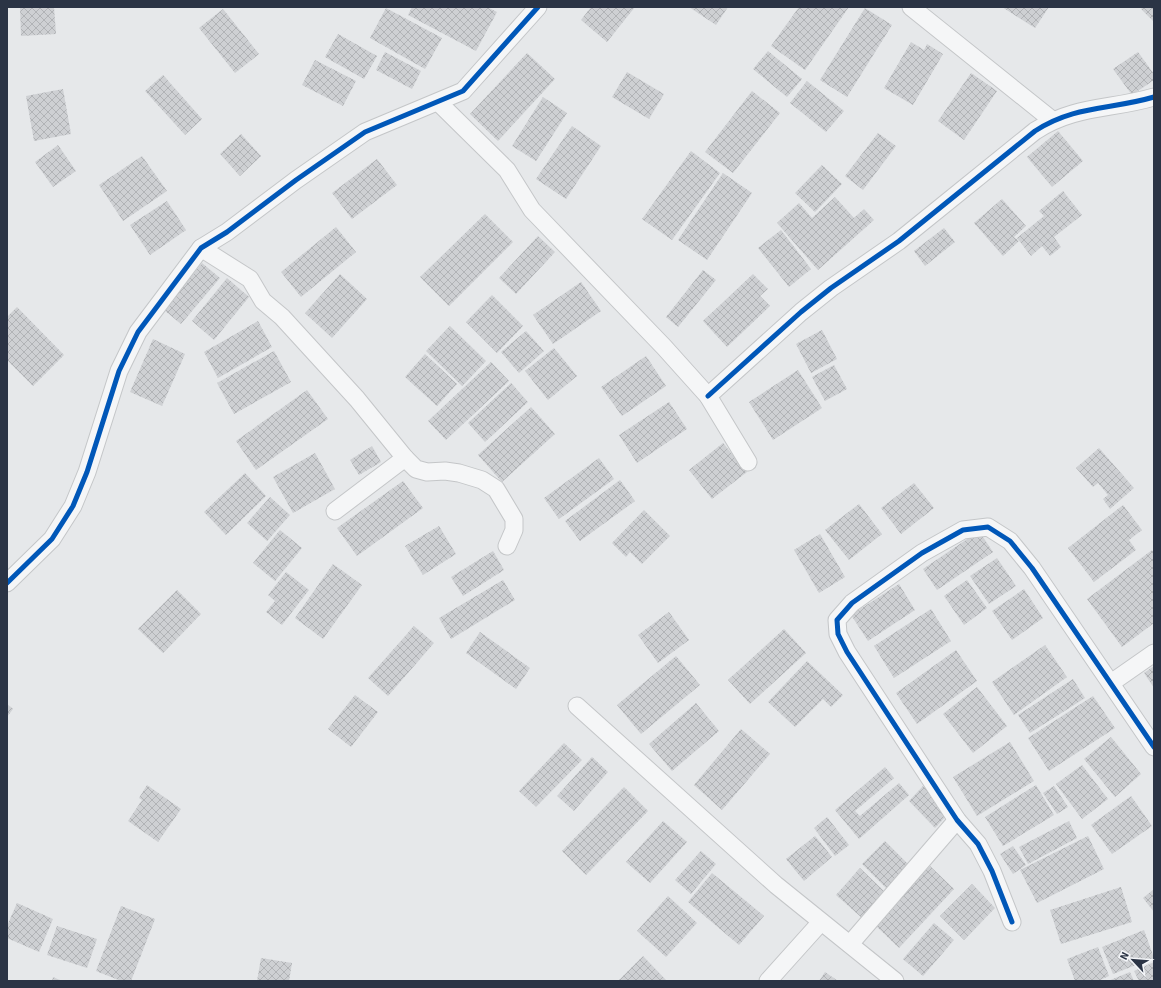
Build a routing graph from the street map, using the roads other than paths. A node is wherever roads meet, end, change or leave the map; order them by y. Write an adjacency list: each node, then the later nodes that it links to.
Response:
1 (538, 7): 4 (street)
2 (911, 7): 5 (street)
3 (1154, 97): 5 (street)
4 (438, 102): 6 (street); 7 (street)
5 (1052, 120): 7 (street)
6 (200, 248): 8 (street); 12 (street)
7 (708, 396): 9 (street)
8 (405, 458): 10 (street); 11 (street)
9 (748, 462)
10 (335, 511)
11 (507, 546)
12 (7, 583)
13 (1154, 653): 14 (street)
14 (1111, 683): 16 (street); 17 (street)
15 (577, 706): 18 (street)
16 (1154, 747)
17 (957, 820): 19 (street); 20 (street)
18 (821, 922): 20 (street); 21 (street)
19 (1012, 922)
20 (850, 944): 22 (street)
21 (768, 981)
22 (895, 981)

